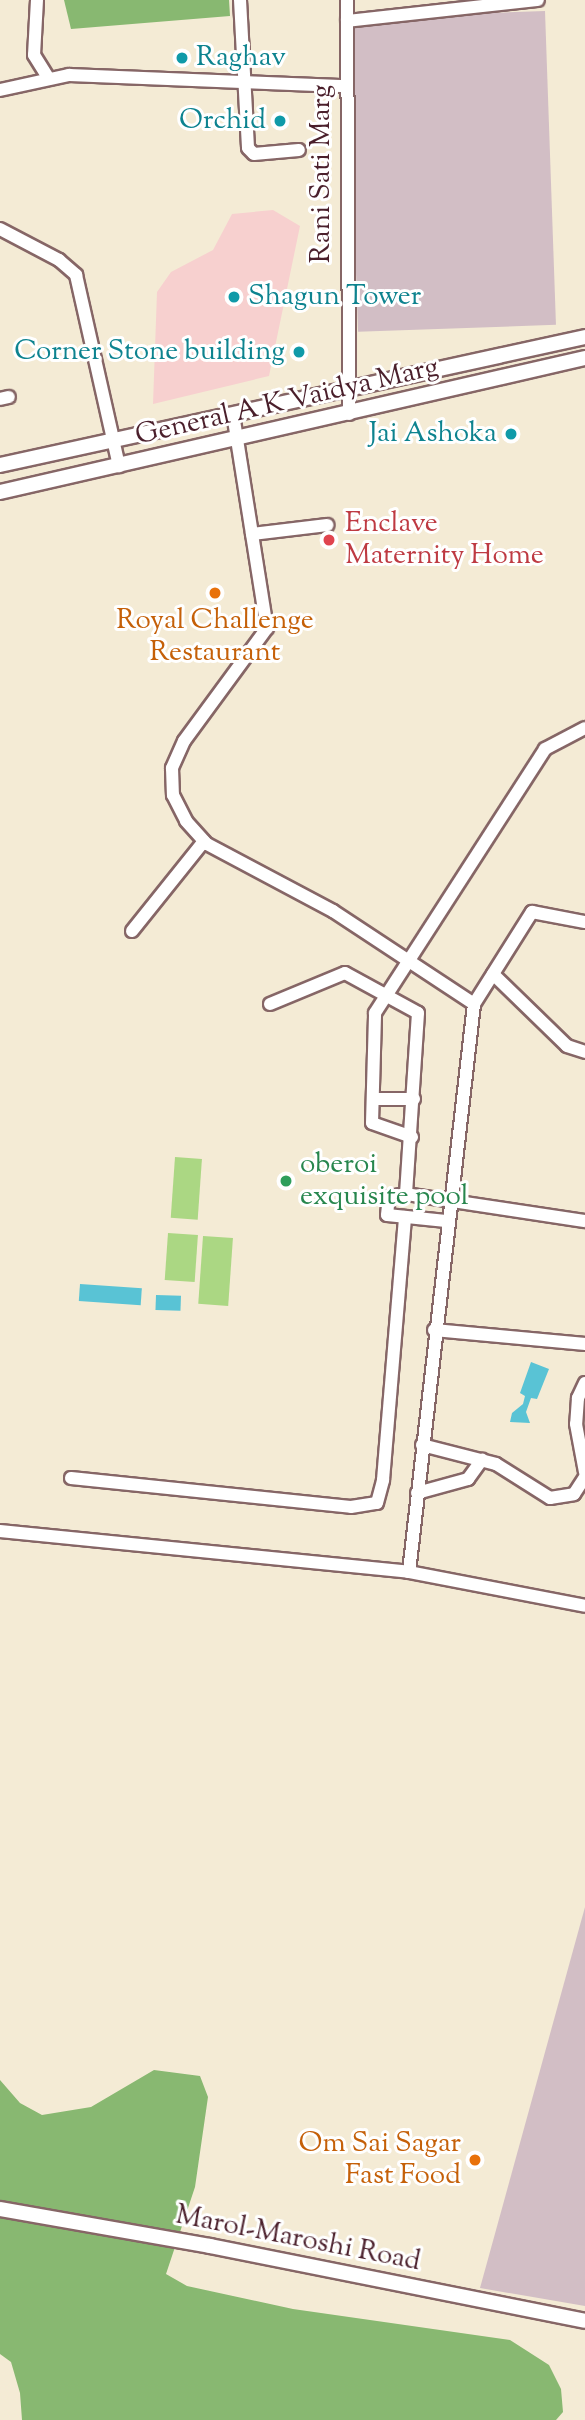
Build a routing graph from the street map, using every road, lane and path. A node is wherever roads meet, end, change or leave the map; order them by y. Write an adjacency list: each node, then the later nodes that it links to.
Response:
1 (37, 0): 6 (street)
2 (240, 0): 7 (street)
3 (347, 0): 5 (street, Rani Sati Marg)
4 (538, 0): 5 (street)
5 (347, 21): 8 (street, Rani Sati Marg)
6 (47, 76): 7 (street); 9 (street)
7 (241, 82): 8 (street); 10 (street)
8 (344, 86): 14 (street, Rani Sati Marg)
9 (0, 90)
10 (299, 150)
11 (3, 236): 18 (street)
12 (585, 337): 14 (main road, General A K Vaidya Marg)
13 (585, 358): 16 (main road, General A K Vaidya Marg)
14 (347, 390): 15 (main road, General A K Vaidya Marg); 16 (street, Rani Sati Marg)
15 (233, 414): 17 (street); 18 (main road, General A K Vaidya Marg)
16 (349, 414): 17 (main road, General A K Vaidya Marg)
17 (238, 440): 20 (main road, General A K Vaidya Marg); 23 (street)
18 (114, 441): 19 (main road, General A K Vaidya Marg); 20 (street)
19 (0, 465)
20 (119, 466): 21 (main road, General A K Vaidya Marg)
21 (0, 492)
22 (327, 525): 23 (street)
23 (252, 534): 25 (street)
24 (585, 728): 28 (street)
25 (204, 841): 27 (street); 28 (street)
26 (585, 922): 29 (street)
27 (132, 931)
28 (407, 962): 30 (street); 32 (street)
29 (493, 974): 32 (street); 33 (street)
30 (384, 998): 31 (street); 34 (street); 35 (street)
31 (270, 1004)
32 (474, 1004): 38 (street)
33 (585, 1052)
34 (374, 1099): 35 (street); 36 (street)
35 (414, 1099): 36 (street)
36 (412, 1137): 37 (street)
37 (406, 1194): 38 (street); 39 (street)
38 (448, 1202): 40 (street); 41 (street)
39 (405, 1217): 40 (street); 48 (street)
40 (446, 1221): 42 (street)
41 (585, 1221)
42 (434, 1330): 43 (street); 45 (street)
43 (585, 1344)
44 (585, 1383): 47 (street)
45 (422, 1445): 46 (street); 49 (street)
46 (482, 1460): 47 (street); 49 (street)
47 (585, 1474)
48 (71, 1478)
49 (417, 1493): 51 (street)
50 (0, 1531): 51 (street)
51 (409, 1572): 52 (street)
52 (585, 1606)
53 (0, 2209): 54 (main road, Marol-Maroshi Road)
54 (585, 2321)

